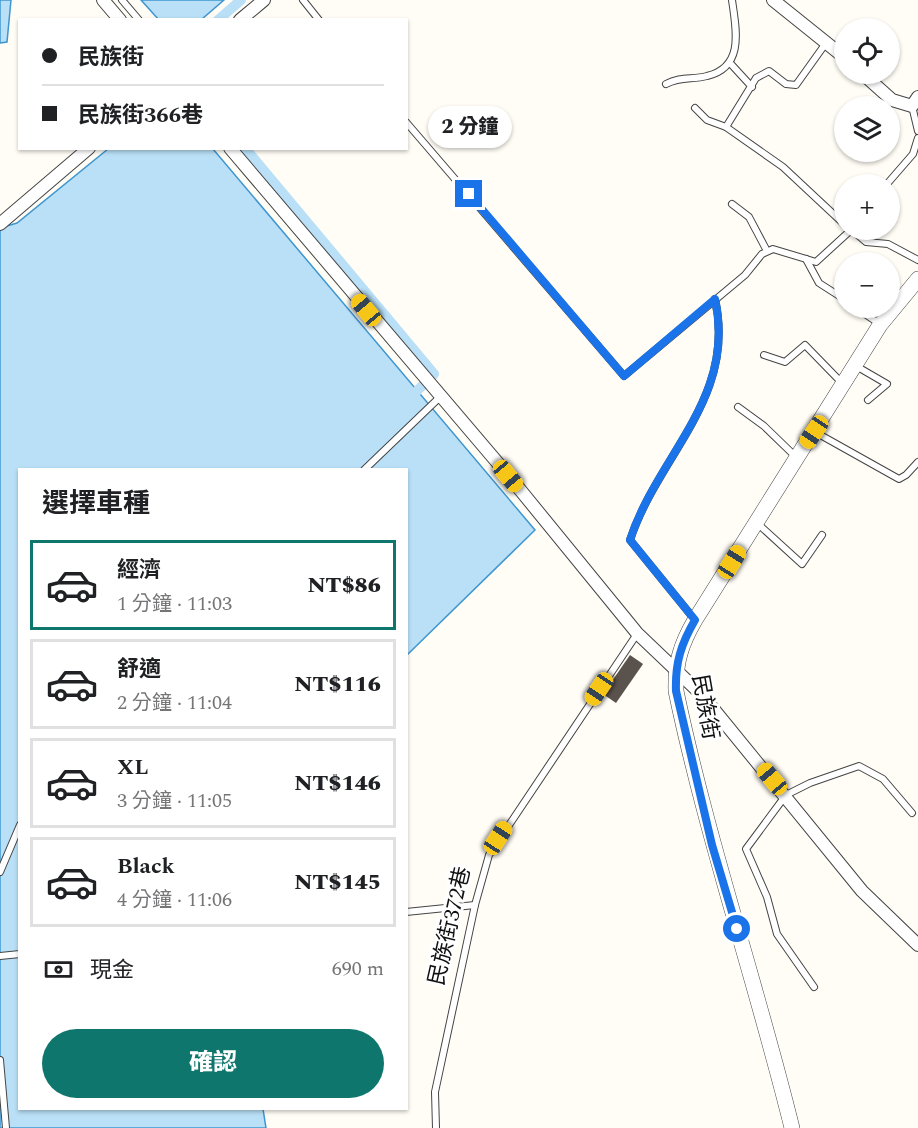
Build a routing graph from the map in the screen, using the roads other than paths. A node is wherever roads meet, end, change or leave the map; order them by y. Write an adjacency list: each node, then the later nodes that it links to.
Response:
1 (103, 0): 7 (street)
2 (122, 0): 8 (lane)
3 (264, 0): 9 (street)
4 (303, 0): 10 (lane)
5 (732, 0): 13 (lane)
6 (773, 0): 11 (street)
7 (118, 18)
8 (137, 18)
9 (242, 18)
10 (317, 18)
11 (828, 41): 12 (street); 16 (lane)
12 (834, 47)
13 (730, 63): 14 (lane); 16 (lane)
14 (666, 84)
15 (874, 84): 17 (street)
16 (752, 87): 20 (lane)
17 (915, 101): 21 (lane)
18 (695, 108): 20 (lane)
19 (408, 124): 37 (lane)
20 (726, 127): 28 (lane)
21 (918, 131)
22 (918, 138): 25 (lane)
23 (87, 150): 29 (street)
24 (232, 150): 43 (street)
25 (916, 157): 26 (lane)
26 (898, 174)
27 (732, 204): 32 (lane)
28 (834, 215)
29 (0, 224)
30 (840, 240): 33 (lane)
31 (864, 240): 34 (lane)
32 (767, 251): 33 (lane); 37 (lane)
33 (806, 259): 36 (lane)
34 (918, 260)
35 (918, 279): 39 (street, 民族街)
36 (834, 293)
37 (715, 299): 52 (lane)
38 (870, 318): 39 (lane)
39 (880, 325): 41 (street, 民族街)
40 (764, 356): 42 (lane)
41 (856, 366): 42 (street, 民族街); 44 (lane)
42 (844, 385): 46 (street, 民族街)
43 (437, 394): 49 (lane); 53 (street)
44 (868, 400)
45 (738, 407): 47 (lane)
46 (814, 432): 47 (street, 民族街); 48 (lane)
47 (797, 458): 50 (street, 民族街)
48 (918, 462)
49 (366, 468)
50 (757, 523): 51 (lane); 52 (street, 民族街)
51 (822, 535)
52 (695, 620): 54 (street, 民族街)
53 (637, 633): 54 (street); 59 (lane, 民族街372巷)
54 (675, 666): 55 (street); 68 (street, 民族街)
55 (786, 795): 56 (lane); 61 (street); 64 (lane)
56 (912, 813)
57 (18, 830): 58 (lane)
58 (0, 872)
59 (475, 905): 60 (lane); 67 (lane, 民族街372巷)
60 (408, 912)
61 (918, 945)
62 (18, 954): 63 (lane)
63 (0, 956)
64 (814, 987)
65 (0, 1060): 66 (lane)
66 (6, 1128)
67 (436, 1128)
68 (792, 1128)

